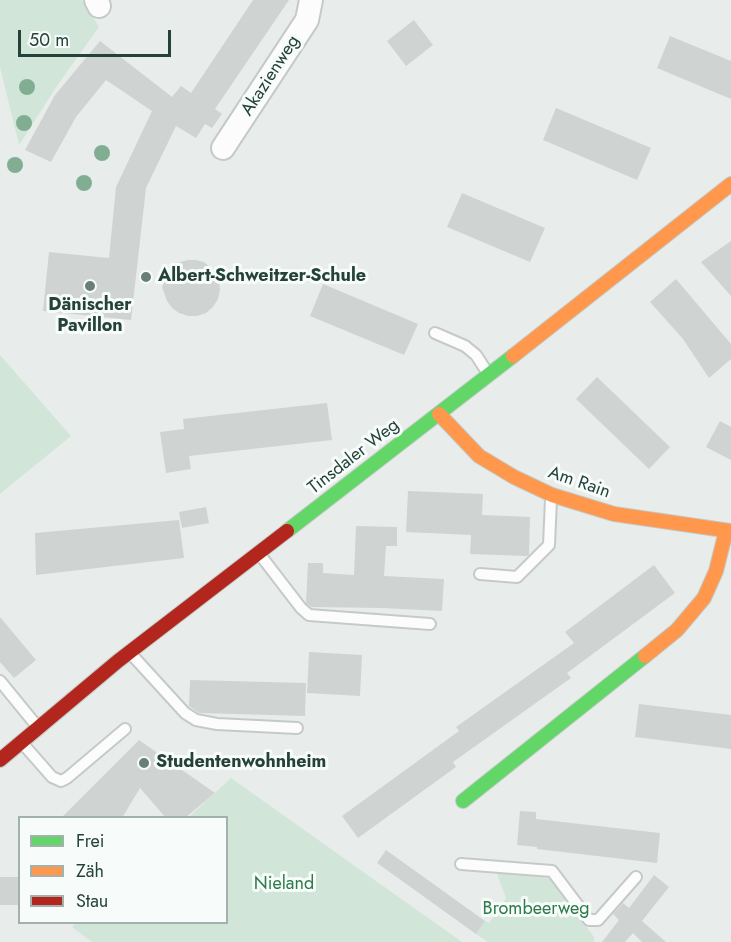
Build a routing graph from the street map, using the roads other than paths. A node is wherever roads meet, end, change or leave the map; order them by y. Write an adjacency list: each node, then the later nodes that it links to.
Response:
1 (311, 0): 2 (street, Akazienweg)
2 (224, 148)
3 (731, 184): 5 (street, Tinsdaler Weg)
4 (435, 333): 5 (lane)
5 (489, 375): 6 (street, Tinsdaler Weg)
6 (439, 414): 7 (street, Am Rain); 9 (street, Tinsdaler Weg)
7 (552, 495): 8 (street, Am Rain); 10 (lane)
8 (728, 531): 19 (street)
9 (259, 553): 11 (lane); 12 (street, Tinsdaler Weg)
10 (480, 574)
11 (430, 624)
12 (129, 653): 14 (street, Tinsdaler Weg); 15 (lane)
13 (0, 681): 14 (lane)
14 (38, 728): 17 (street, Tinsdaler Weg)
15 (297, 728)
16 (125, 729): 17 (lane)
17 (21, 742): 18 (street, Tinsdaler Weg)
18 (0, 760)
19 (463, 801)
20 (461, 864): 21 (lane)
21 (636, 877)

